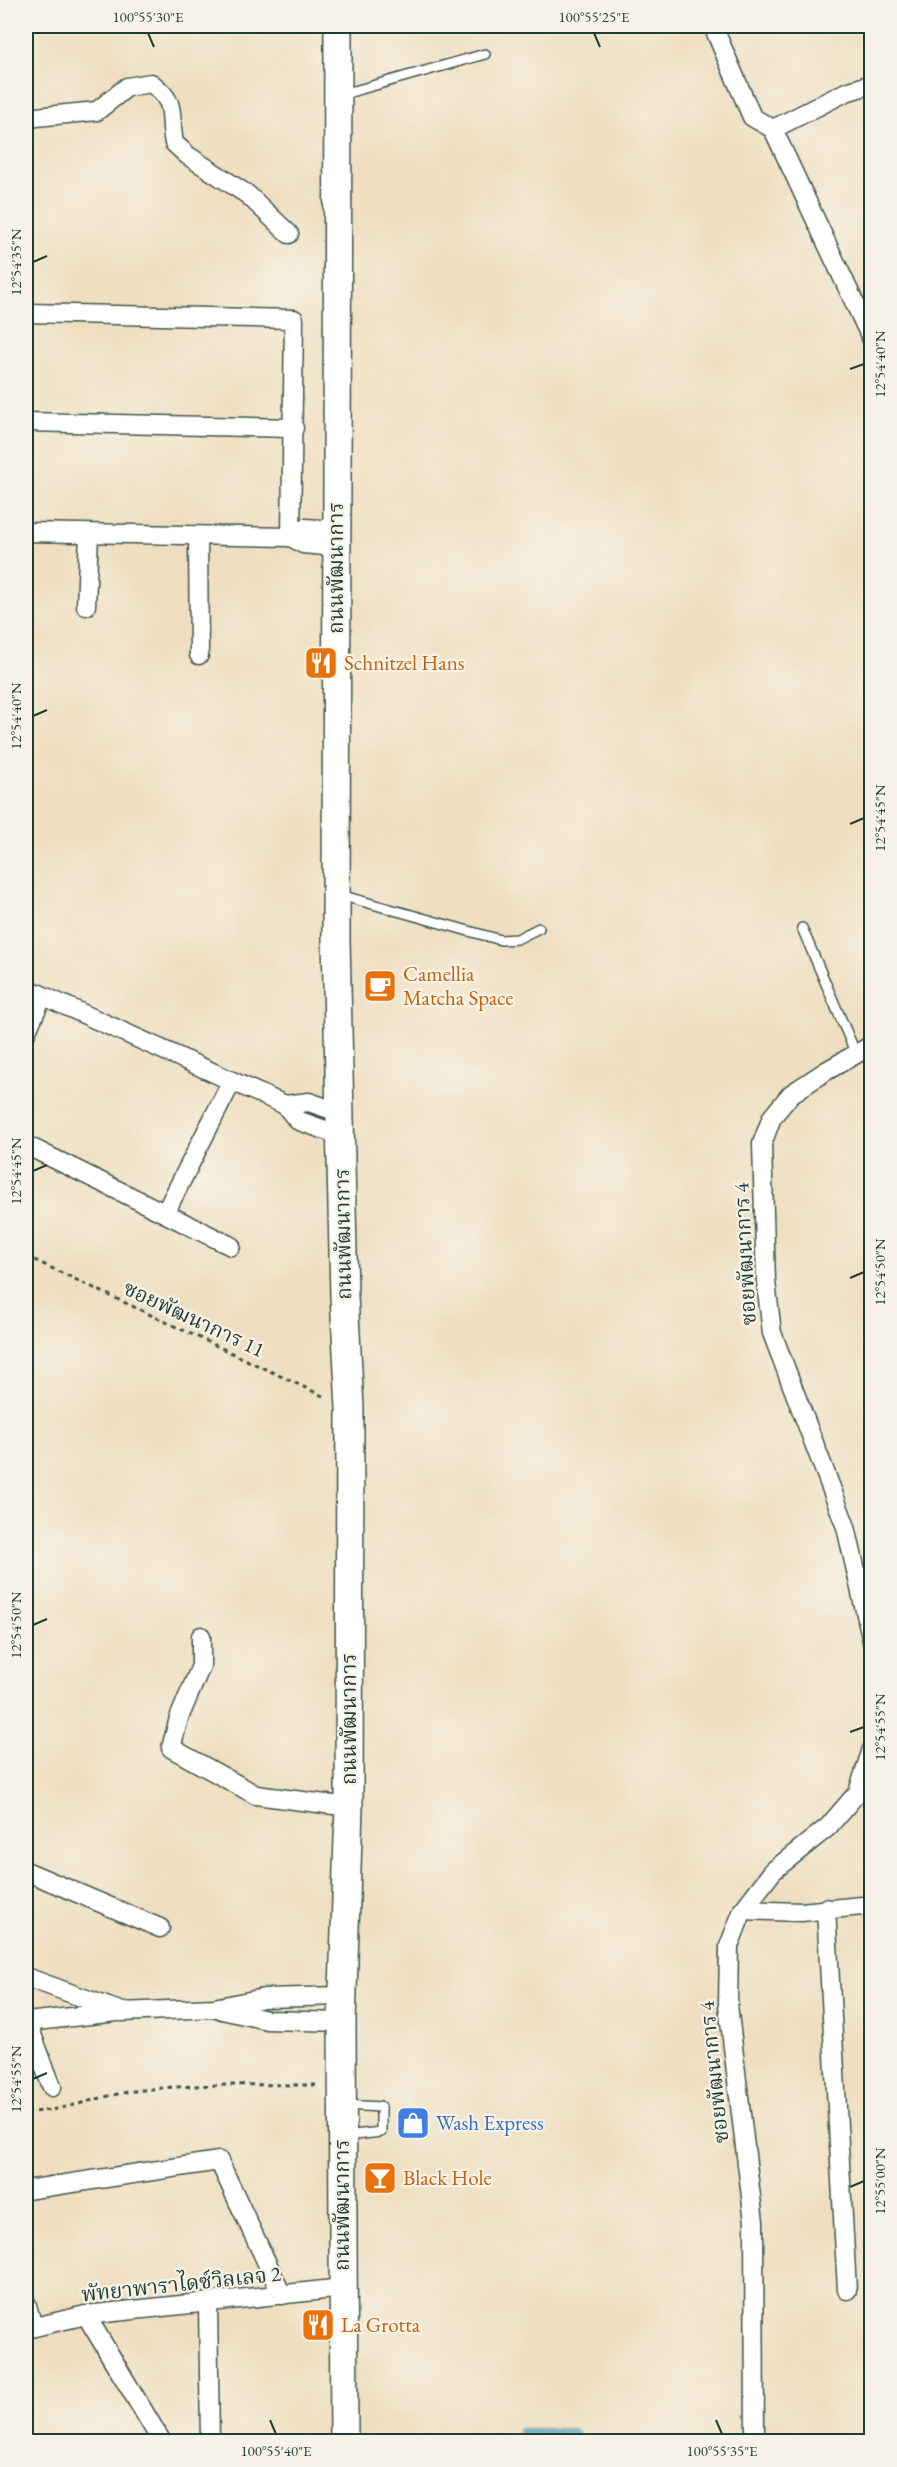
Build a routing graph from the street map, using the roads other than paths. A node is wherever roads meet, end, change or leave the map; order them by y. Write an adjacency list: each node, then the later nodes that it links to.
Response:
1 (338, 26): 5 (street, ถนนพัฒนาการ)
2 (713, 26): 7 (street)
3 (485, 54): 5 (lane)
4 (872, 84): 7 (street)
5 (339, 96): 17 (street, ถนนพัฒนาการ)
6 (26, 118): 8 (street)
7 (773, 129): 10 (street)
8 (289, 234)
9 (26, 313): 12 (street)
10 (872, 340)
11 (26, 422): 12 (street)
12 (294, 428): 16 (street)
13 (26, 532): 14 (street)
14 (89, 534): 15 (street); 18 (street)
15 (198, 537): 16 (street); 19 (street)
16 (291, 537): 17 (street)
17 (336, 539): 20 (street, ถนนพัฒนาการ)
18 (86, 606)
19 (199, 655)
20 (337, 894): 21 (lane); 27 (street, ถนนพัฒนาการ)
21 (539, 928)
22 (802, 928): 25 (lane)
23 (34, 993): 24 (street); 26 (street)
24 (26, 1033)
25 (864, 1050): 32 (street, ซอยพัฒนาการ 4)
26 (232, 1081): 27 (street); 29 (street)
27 (341, 1125): 34 (street, ถนนพัฒนาการ)
28 (26, 1145): 29 (street)
29 (165, 1213): 30 (street)
30 (231, 1246)
31 (201, 1636): 34 (street)
32 (872, 1641)
33 (872, 1749): 38 (street, ซอยพัฒนาการ 4)
34 (349, 1807): 42 (street, ถนนพัฒนาการ)
35 (26, 1874): 39 (street)
36 (872, 1905): 37 (street)
37 (826, 1908): 38 (street); 50 (street)
38 (743, 1910): 59 (street, ซอยพัฒนาการ 4)
39 (160, 1928)
40 (26, 1977): 43 (street)
41 (214, 2008): 42 (street); 42 (street); 43 (street)
42 (343, 2009): 46 (street, ถนนพัฒนาการ)
43 (122, 2012): 44 (street)
44 (26, 2020): 45 (street)
45 (52, 2087)
46 (342, 2095): 47 (street, ถนนพัฒนาการ); 47 (lane)
47 (342, 2136): 49 (street, ถนนพัฒนาการ)
48 (26, 2190): 51 (street)
49 (343, 2288): 51 (street, พัทยาพาราไดซ์วิลเลจ 2); 58 (street, ถนนพัฒนาการ)
50 (847, 2290)
51 (282, 2295): 53 (street, พัทยาพาราไดซ์วิลเลจ 2)
52 (26, 2302): 55 (street)
53 (208, 2303): 54 (street, พัทยาพาราไดซ์วิลเลจ 2); 57 (street)
54 (86, 2315): 55 (street, พัทยาพาราไดซ์วิลเลจ 2); 56 (street)
55 (29, 2328)
56 (162, 2442)
57 (210, 2442)
58 (344, 2442)
59 (755, 2442)

